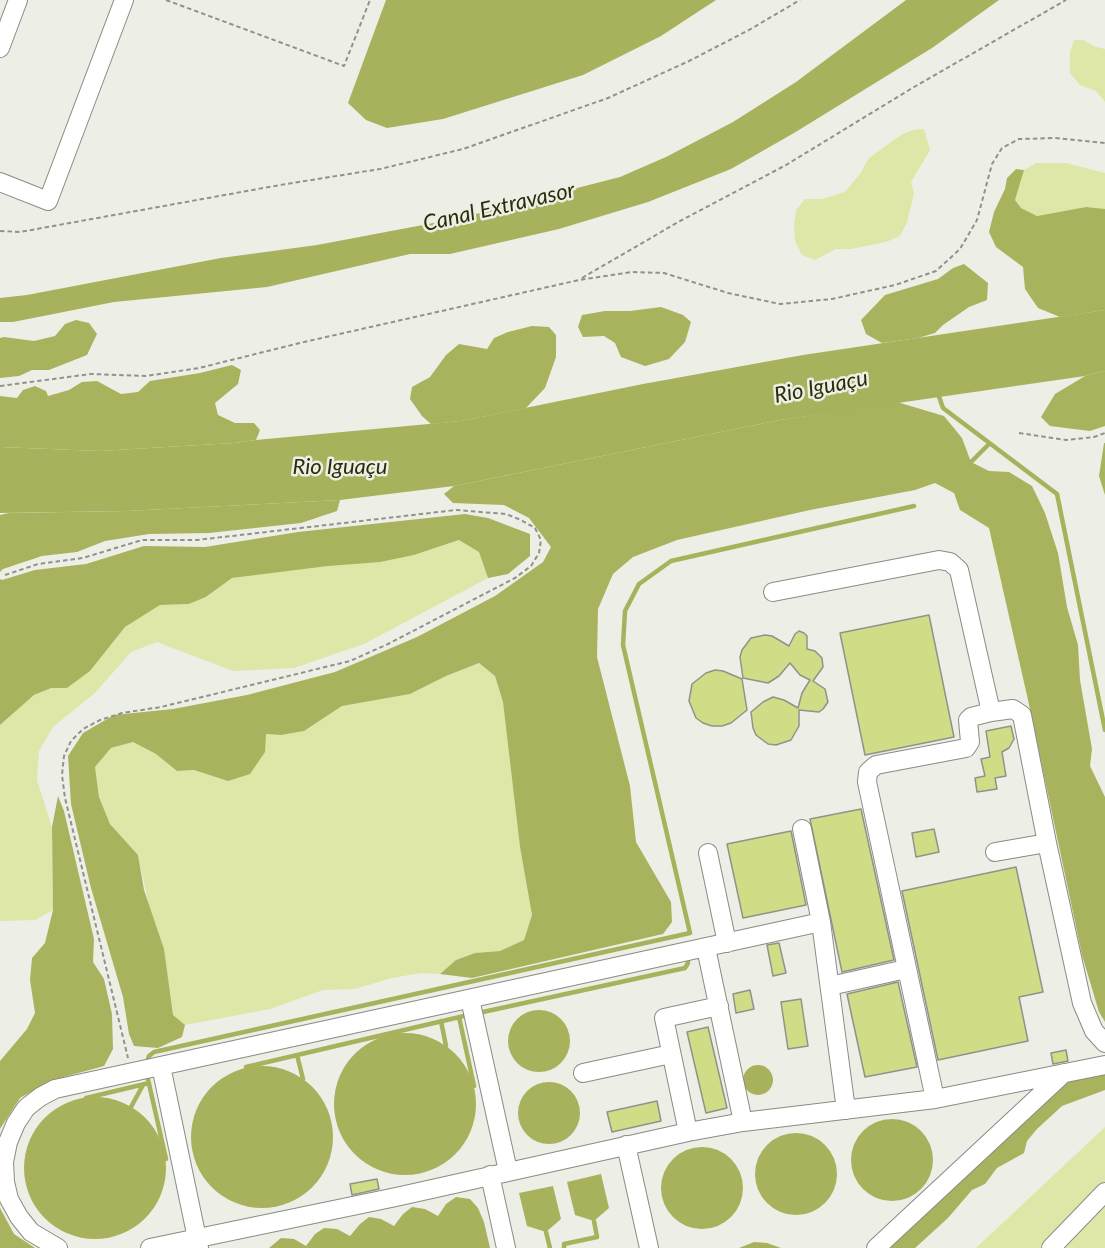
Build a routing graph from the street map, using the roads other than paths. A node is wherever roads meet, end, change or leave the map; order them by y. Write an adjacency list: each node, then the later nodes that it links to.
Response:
1 (18, 0): 3 (street)
2 (124, 0): 4 (street)
3 (0, 48)
4 (0, 182)
5 (773, 592): 6 (street)
6 (992, 712): 8 (street); 14 (street)
7 (802, 829): 11 (street)
8 (1047, 843): 9 (street); 18 (street)
9 (995, 852)
10 (708, 853): 12 (street)
11 (821, 922): 12 (street); 15 (street)
12 (727, 943): 13 (street)
13 (706, 948): 16 (street); 17 (street)
14 (906, 969): 15 (street); 24 (street)
15 (830, 986): 25 (street)
16 (470, 999): 21 (street); 29 (street)
17 (719, 1006): 19 (street); 26 (street)
18 (1105, 1043)
19 (671, 1054): 22 (street); 27 (street)
20 (1105, 1065): 23 (street)
21 (161, 1066): 31 (street); 32 (street)
22 (583, 1073)
23 (1064, 1073): 24 (street); 36 (street)
24 (935, 1099): 25 (street)
25 (846, 1110): 26 (street)
26 (743, 1122): 27 (street)
27 (688, 1132): 28 (street)
28 (626, 1145): 29 (street); 35 (street)
29 (499, 1173): 31 (street); 34 (street)
30 (1105, 1192): 37 (street)
31 (197, 1243): 33 (street)
32 (58, 1248)
33 (150, 1248)
34 (506, 1248)
35 (649, 1248)
36 (876, 1248)
37 (1051, 1248)

